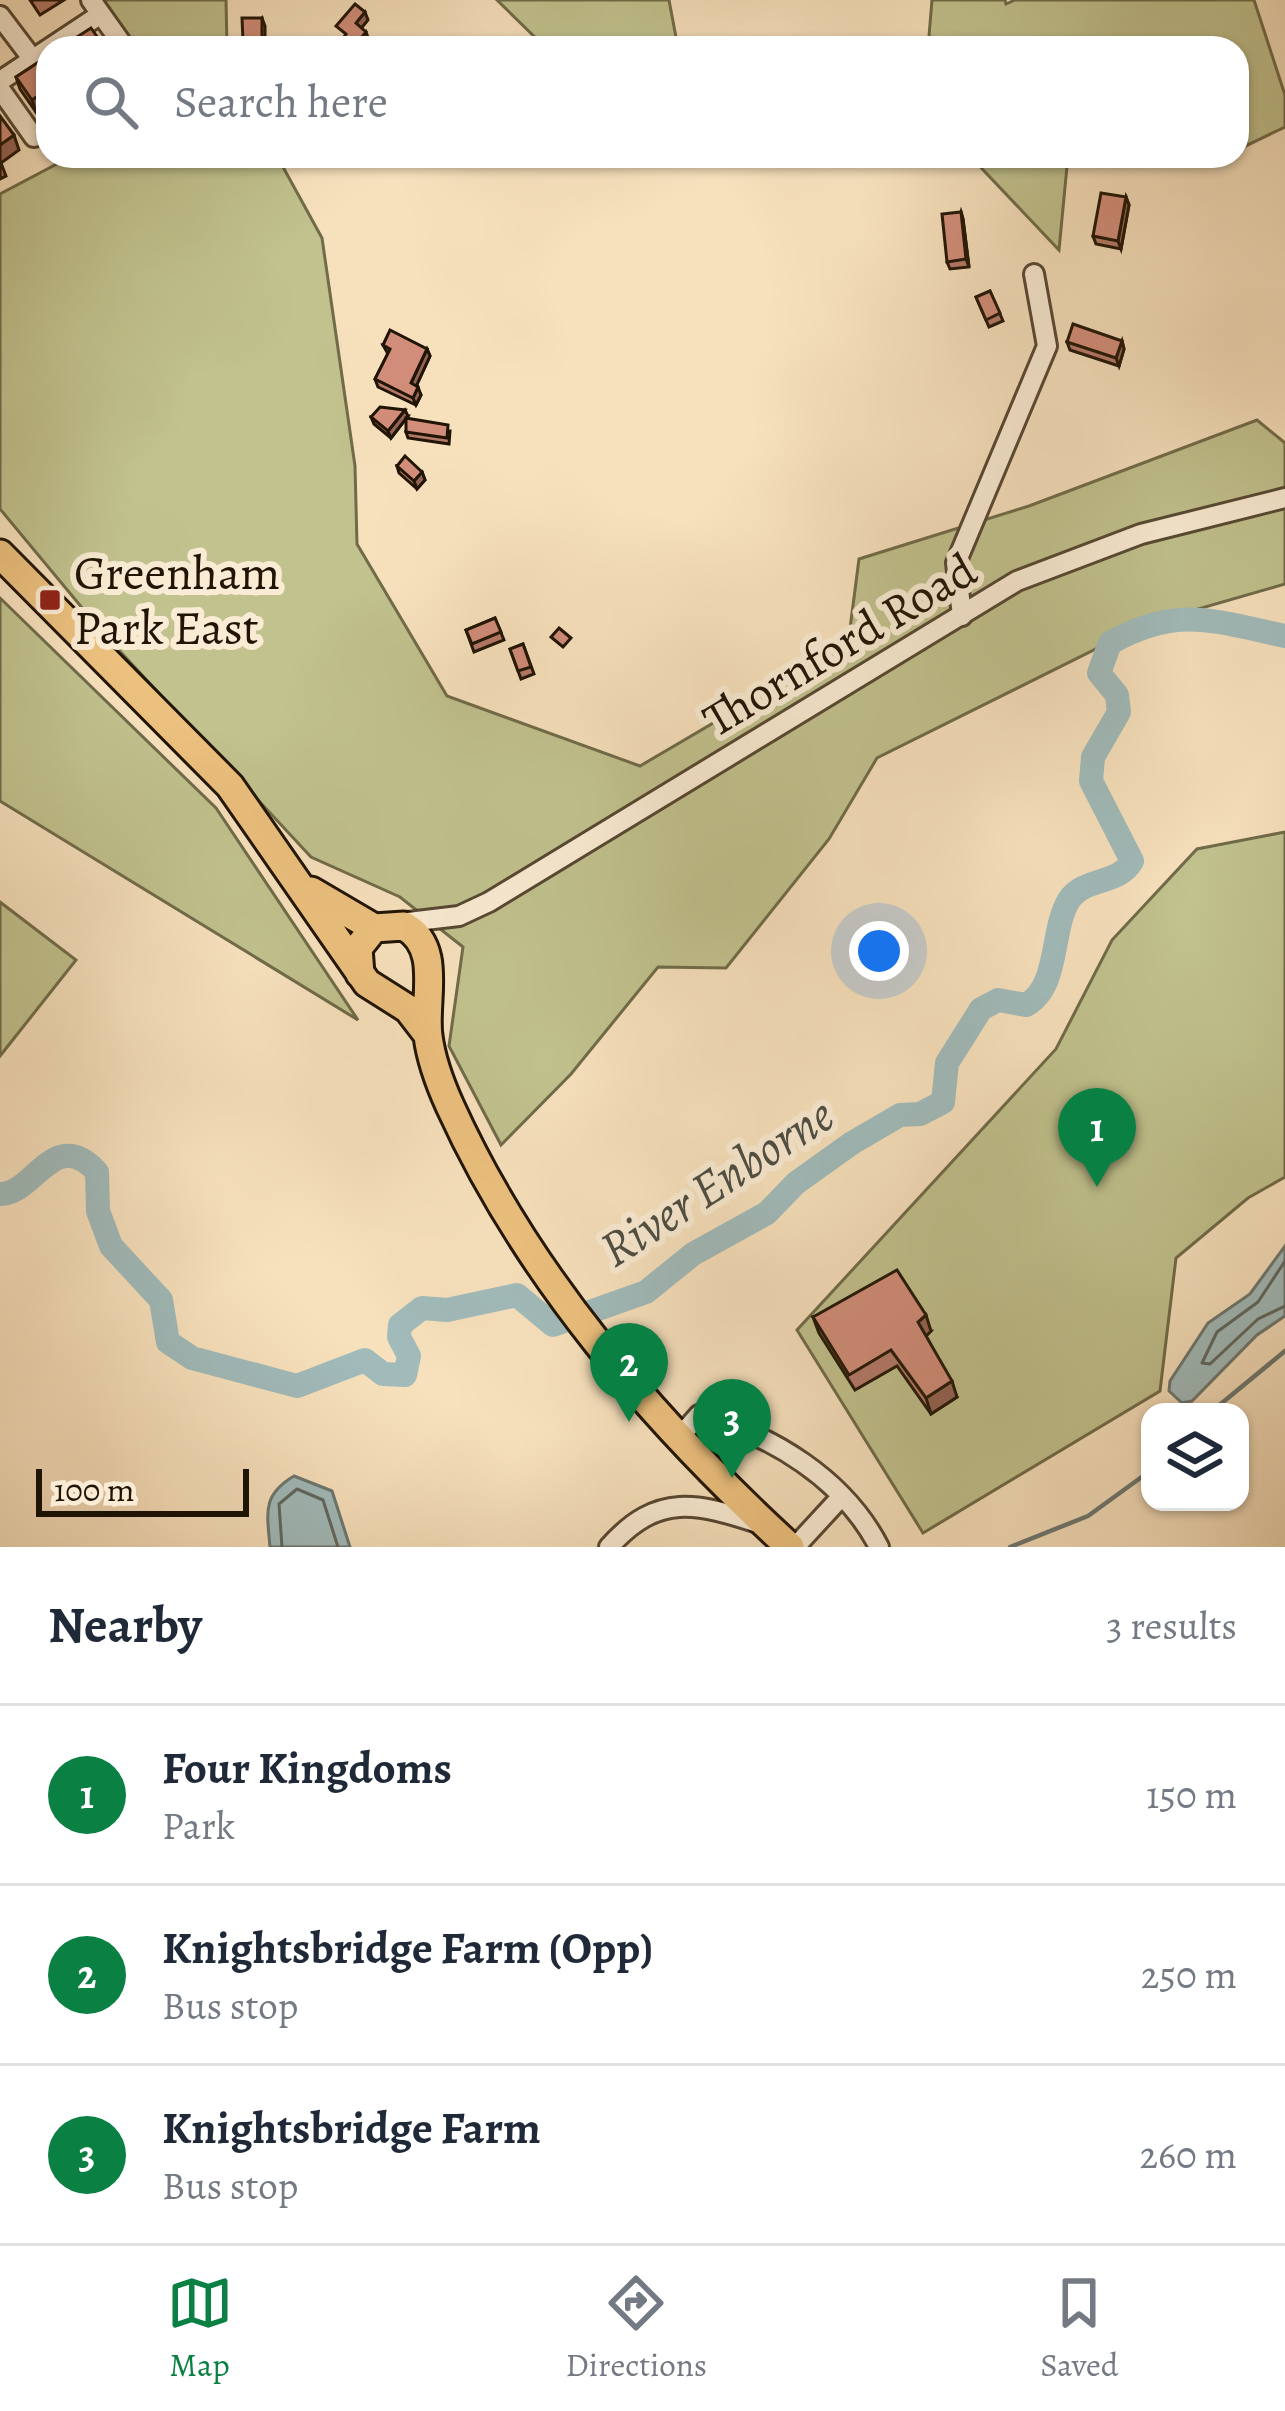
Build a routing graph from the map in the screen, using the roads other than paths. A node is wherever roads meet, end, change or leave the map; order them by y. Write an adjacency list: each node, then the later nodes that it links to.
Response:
1 (96, 7): 3 (street); 4 (street)
2 (0, 16): 6 (street)
3 (58, 36)
4 (117, 36)
5 (36, 53): 6 (street)
6 (31, 57): 7 (street)
7 (0, 85): 8 (street)
8 (36, 136)
9 (1034, 274): 12 (street)
10 (1285, 498): 12 (street, Thornford Road)
11 (0, 554): 13 (highway)
12 (962, 616): 14 (street, Thornford Road)
13 (292, 874): 15 (highway); 17 (highway)
14 (459, 916): 15 (street, Thornford Road); 16 (street, Thornford Road)
15 (383, 926): 16 (highway); 17 (highway)
16 (427, 961): 18 (highway); 19 (highway)
17 (360, 974): 18 (highway)
18 (388, 994): 19 (highway)
19 (428, 1035): 20 (highway)
20 (677, 1440): 21 (highway); 22 (street)
21 (722, 1486): 23 (street); 24 (highway)
22 (842, 1496): 26 (street); 27 (street)
23 (694, 1507): 24 (street); 25 (street)
24 (766, 1525): 26 (highway)
25 (609, 1547)
26 (793, 1547)
27 (879, 1547)

